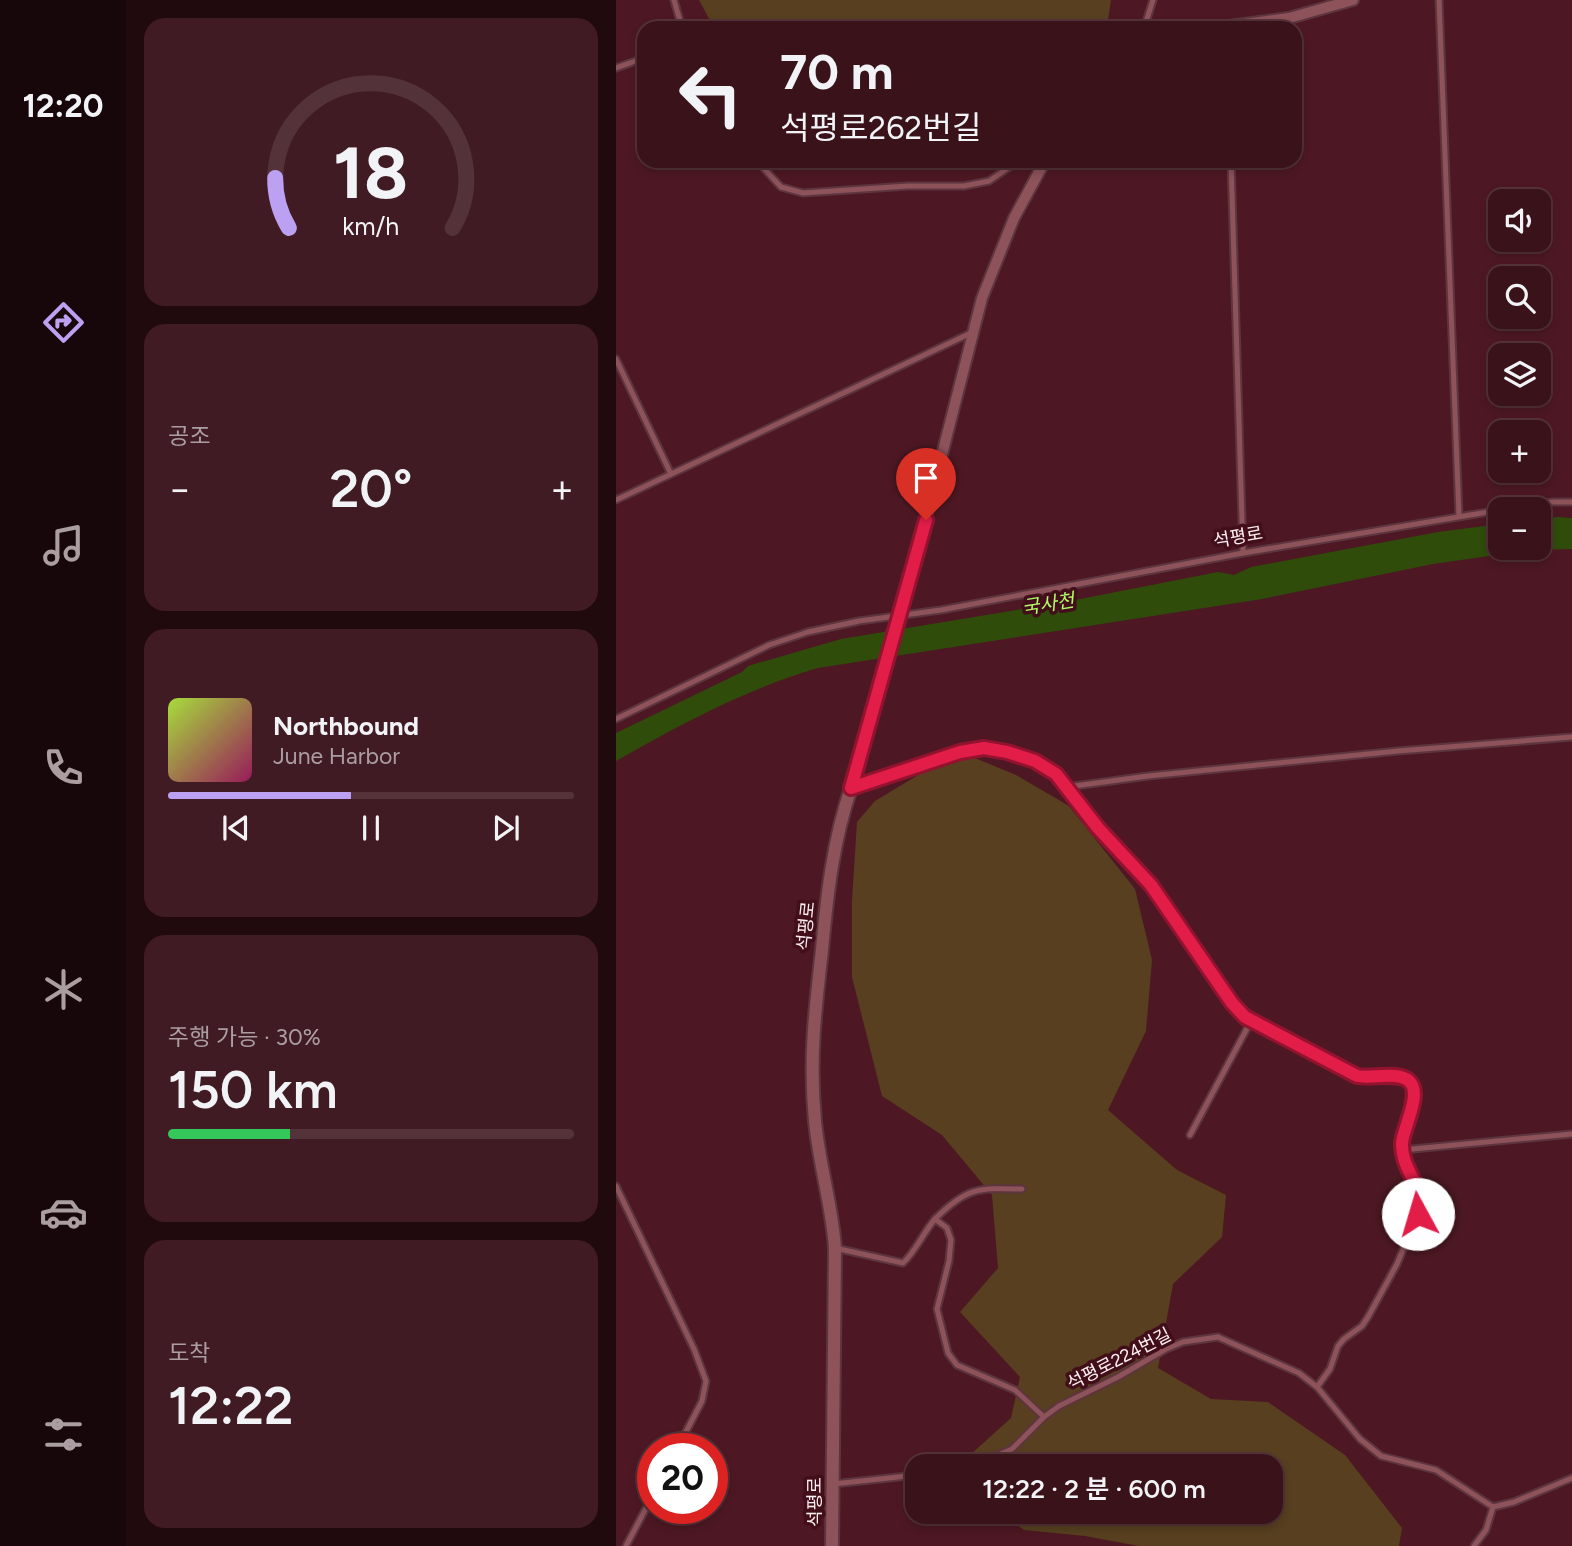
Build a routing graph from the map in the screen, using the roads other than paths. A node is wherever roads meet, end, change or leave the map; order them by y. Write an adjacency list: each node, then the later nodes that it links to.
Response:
1 (674, 0): 5 (lane)
2 (1153, 0): 6 (lane)
3 (1353, 0): 7 (street)
4 (1439, 0): 21 (lane)
5 (680, 21)
6 (1146, 21)
7 (1269, 21)
8 (637, 60): 9 (lane)
9 (616, 68)
10 (763, 168): 11 (lane)
11 (1008, 168)
12 (1041, 168): 14 (street, 석평로)
13 (1231, 168): 22 (lane)
14 (973, 332): 16 (lane); 23 (street, 석평로)
15 (616, 359): 16 (lane)
16 (671, 474): 17 (lane)
17 (616, 500)
18 (1551, 502): 19 (lane, 석평로)
19 (1572, 502)
20 (1488, 512): 21 (lane, 석평로)
21 (1459, 516): 22 (lane, 석평로)
22 (1243, 553): 23 (lane, 석평로)
23 (900, 619): 24 (lane, 석평로); 27 (street, 석평로)
24 (616, 719)
25 (1572, 737): 26 (lane)
26 (1067, 787): 27 (lane); 28 (lane)
27 (851, 788): 35 (street, 석평로)
28 (1251, 1021): 30 (lane); 31 (lane)
29 (1572, 1134): 31 (lane)
30 (1190, 1135)
31 (1402, 1150): 36 (lane)
32 (616, 1186): 38 (lane)
33 (1021, 1189): 34 (lane)
34 (935, 1219): 35 (lane); 37 (lane)
35 (835, 1248): 42 (street, 석평로)
36 (1317, 1387): 37 (lane, 석평로224번길); 43 (lane, 석평로224번길)
37 (1044, 1417): 39 (lane, 석평로224번길)
38 (685, 1433)
39 (999, 1454)
40 (905, 1476): 42 (lane)
41 (1572, 1478): 43 (lane)
42 (832, 1484): 46 (street, 석평로)
43 (1493, 1507): 47 (lane)
44 (638, 1524): 45 (lane)
45 (626, 1546)
46 (832, 1546)
47 (1474, 1546)

